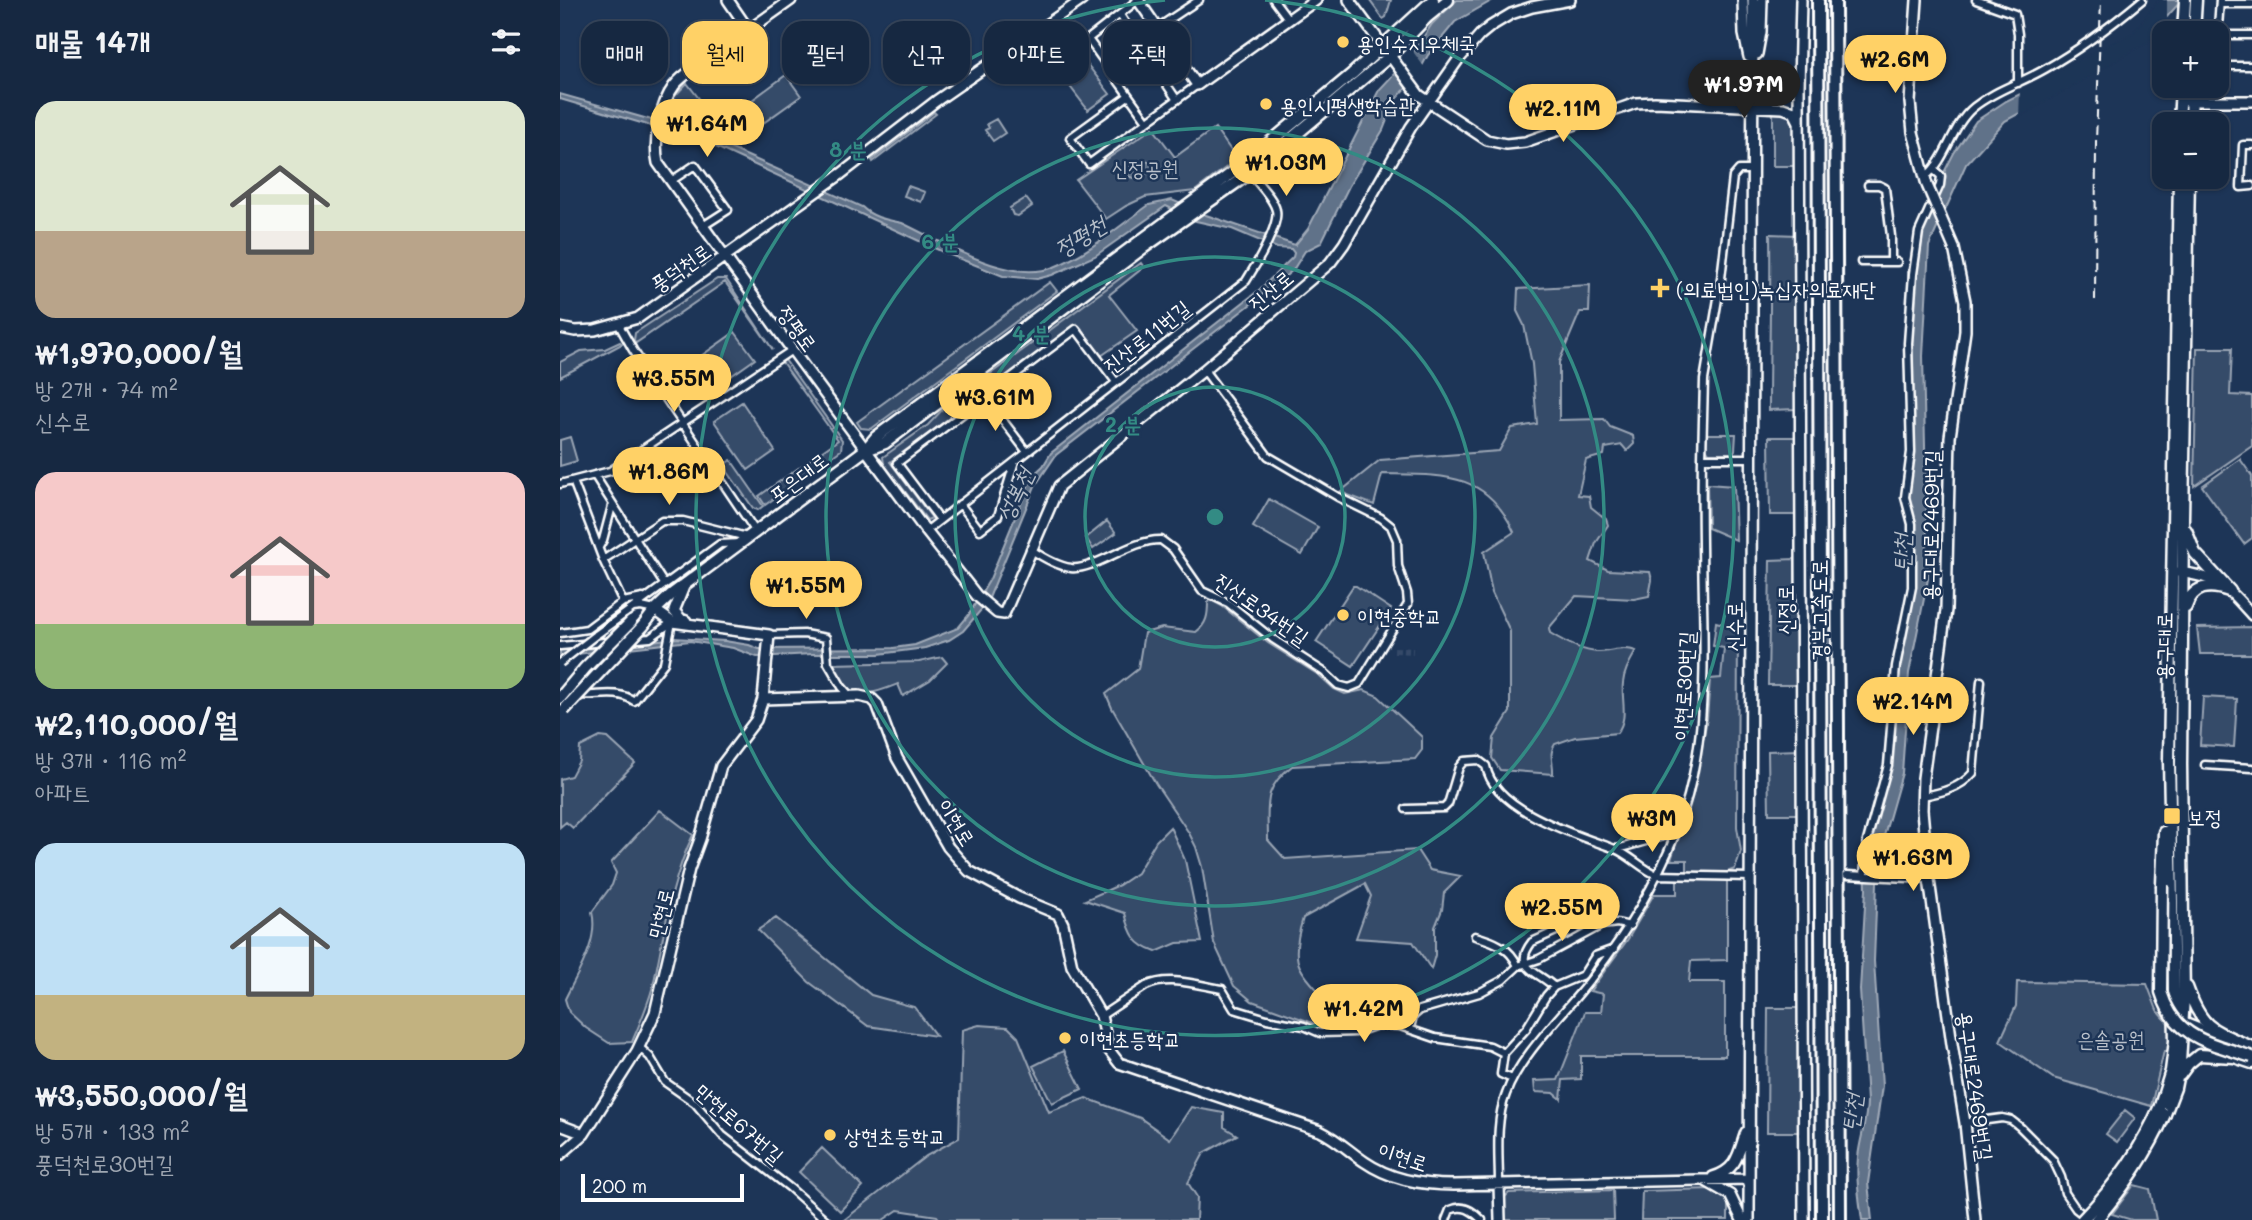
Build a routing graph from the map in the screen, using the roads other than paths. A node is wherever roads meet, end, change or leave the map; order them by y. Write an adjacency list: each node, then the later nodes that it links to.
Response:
1 (729, 0): 27 (street)
2 (791, 0): 28 (street)
3 (1082, 0): 70 (street, 풍덕천로)
4 (1138, 0): 25 (street); 29 (street)
5 (1199, 0): 30 (street)
6 (1274, 0): 26 (street)
7 (1316, 0): 26 (street)
8 (1349, 0): 37 (street)
9 (1433, 0): 37 (main road, 포은대로)
10 (1448, 0): 38 (main road)
11 (1570, 0): 52 (street, 진산로)
12 (1743, 0): 34 (street)
13 (1753, 0): 34 (street)
14 (1762, 0): 34 (street)
15 (1801, 0): 45 (street, 신정로)
16 (1818, 0): 171 (highway, 경부고속도로)
17 (1835, 0): 172 (highway, 경부고속도로)
18 (1917, 0): 64 (street)
19 (1976, 0): 43 (street)
20 (2142, 0): 43 (street)
21 (2185, 0): 31 (main road)
22 (2196, 0): 32 (main road)
23 (2220, 2): 24 (street); 33 (street)
24 (2252, 4)
25 (1119, 16): 46 (street); 49 (street)
26 (1289, 20): 44 (street)
27 (743, 21)
28 (760, 21)
29 (1152, 21)
30 (1168, 21)
31 (2186, 21)
32 (2193, 21)
33 (2219, 21)
34 (1753, 33): 53 (street, 신수로)
35 (2229, 35): 36 (street)
36 (2252, 35)
37 (1382, 45): 38 (street); 79 (main road, 포은대로)
38 (1394, 60): 52 (street); 62 (main road)
39 (2229, 66): 40 (street)
40 (2252, 66)
41 (1190, 75): 44 (street)
42 (682, 78): 63 (street, 정평로)
43 (2018, 83): 61 (street)
44 (1197, 85): 49 (street)
45 (1799, 86): 54 (street); 58 (street, 신정로)
46 (1128, 96): 57 (street); 57 (street)
47 (2185, 98): 50 (main road)
48 (2187, 98): 50 (main road)
49 (1177, 100): 57 (street)
50 (2186, 101): 51 (street); 55 (main road); 56 (main road)
51 (2252, 101)
52 (1430, 103): 53 (street); 75 (street, 진산로)
53 (1752, 106): 54 (street); 60 (street, 신수로)
54 (1774, 107): 58 (street)
55 (2183, 112)
56 (2188, 112)
57 (1147, 121)
58 (1800, 123): 130 (street, 신정로)
59 (2252, 145): 66 (street)
60 (1752, 170): 81 (street, 이현로30번길); 82 (street, 신수로)
61 (1934, 170): 64 (street); 132 (street)
62 (1250, 173): 76 (street, 진산로11번길); 79 (main road, 포은대로)
63 (671, 181): 69 (street, 정평로); 69 (street)
64 (1926, 181): 124 (street, 용구대로2469번길, bridge)
65 (1868, 185): 71 (street)
66 (2252, 187)
67 (2179, 189): 97 (main road, 용구대로)
68 (2189, 189): 89 (main road, 용구대로)
69 (704, 226): 70 (street, 정평로)
70 (725, 257): 72 (street, 풍덕천로); 74 (street, 정평로)
71 (1861, 262)
72 (619, 325): 73 (street, 풍덕천로); 78 (street)
73 (560, 327)
74 (792, 350): 78 (street); 79 (street, 정평로)
75 (1204, 370): 95 (street, 진산로); 95 (street, 진산로34번길)
76 (1116, 382): 77 (street); 80 (street, 진산로11번길)
77 (985, 397): 80 (street); 90 (street)
78 (683, 424): 84 (street); 92 (street)
79 (865, 450): 91 (street); 92 (main road, 포은대로)
80 (1027, 452): 83 (street, 진산로11번길)
81 (1702, 458): 82 (street); 126 (street, 이현로30번길)
82 (1750, 458): 133 (street, 신수로)
83 (1014, 462): 87 (street, 진산로11번길); 87 (street)
84 (595, 476): 85 (street); 88 (street)
85 (573, 481): 86 (street); 94 (street)
86 (560, 484)
87 (960, 504): 90 (street, 진산로11번길)
88 (612, 506): 93 (street); 94 (street)
89 (2183, 518): 98 (main road, 용구대로); 101 (main road)
90 (940, 520): 91 (street, 진산로11번길)
91 (926, 531): 95 (street, 진산로)
92 (749, 538): 93 (street); 99 (street); 100 (main road, 포은대로)
93 (634, 539): 96 (street); 99 (street)
94 (599, 547): 96 (street)
95 (1030, 549)
96 (603, 560): 104 (street)
97 (2171, 572): 98 (street); 102 (main road, 용구대로)
98 (2183, 573): 101 (street); 108 (main road, 용구대로)
99 (664, 584): 103 (street)
100 (685, 584): 106 (main road, 포은대로); 110 (street)
101 (2230, 591): 107 (street); 108 (main road)
102 (2171, 596): 112 (main road); 123 (main road, 용구대로)
103 (646, 598): 104 (street); 105 (street)
104 (623, 602): 111 (street)
105 (631, 608): 106 (street); 115 (street, bridge)
106 (655, 610): 109 (street); 117 (main road, 포은대로, bridge); 120 (main road, 포은대로, bridge)
107 (2252, 615)
108 (2183, 617): 112 (main road, 용구대로)
109 (672, 626): 110 (street); 114 (street); 117 (street)
110 (701, 626): 113 (street)
111 (560, 633)
112 (2183, 634): 141 (main road, 용구대로)
113 (769, 637): 118 (street); 119 (street, 만현로)
114 (560, 646)
115 (560, 663)
116 (1981, 681): 124 (street)
117 (560, 695)
118 (850, 696): 119 (street, 이현로); 144 (street, 이현로)
119 (763, 699): 147 (street, 만현로)
120 (562, 713)
121 (2205, 765): 122 (street)
122 (2252, 768)
123 (2169, 776): 139 (main road, 용구대로); 151 (main road, bridge)
124 (1922, 796): 134 (street, 용구대로2469번길)
125 (1406, 809): 127 (street)
126 (1677, 829): 127 (street); 128 (street, 이현로30번길)
127 (1617, 849): 128 (street)
128 (1657, 875): 133 (street); 136 (street, 이현로30번길)
129 (1847, 875): 132 (street)
130 (1803, 876): 131 (street); 170 (street, 신정로)
131 (1813, 876)
132 (1866, 876): 134 (street)
133 (1750, 877): 158 (street, 신수로)
134 (1929, 879): 156 (street, 용구대로2469번길)
135 (1602, 925): 136 (street); 140 (street); 140 (street)
136 (1630, 926): 138 (street, 이현로30번길)
137 (1475, 936): 140 (street)
138 (1614, 949): 142 (street); 153 (street, 이현로30번길)
139 (2174, 957): 143 (main road); 145 (main road, 용구대로)
140 (1522, 965): 142 (street); 146 (street)
141 (2185, 982): 143 (main road, 용구대로); 148 (main road)
142 (1555, 987): 149 (street)
143 (2185, 997): 145 (main road, 용구대로)
144 (1101, 1016): 146 (street); 163 (street, 이현로)
145 (2179, 1021): 148 (street); 150 (main road, 용구대로); 154 (main road, 용구대로)
146 (1410, 1028): 149 (street)
147 (639, 1047): 159 (street, 만현로); 164 (street, 만현로67번길)
148 (2252, 1048)
149 (1504, 1053): 153 (street)
150 (2173, 1053): 154 (main road); 155 (main road, 용구대로)
151 (2252, 1058)
152 (2252, 1063): 154 (main road)
153 (1512, 1079): 163 (street, 이현로30번길)
154 (2176, 1083): 155 (main road, 용구대로)
155 (2162, 1110): 174 (main road, bridge); 176 (main road, bridge)
156 (1965, 1123): 173 (street, 용구대로2469번길); 175 (street)
157 (560, 1125): 159 (street)
158 (1748, 1128): 161 (street, 신수로); 162 (street)
159 (584, 1134): 160 (street, 만현로)
160 (560, 1155)
161 (1749, 1179): 162 (street, 이현로); 169 (street, 신수로)
162 (1702, 1180): 163 (street, 이현로); 168 (street)
163 (1499, 1184): 167 (street)
164 (826, 1220)
165 (1446, 1220): 166 (street)
166 (1482, 1220)
167 (1500, 1220)
168 (1742, 1220)
169 (1749, 1220)
170 (1804, 1220)
171 (1822, 1220)
172 (1840, 1220)
173 (1976, 1220)
174 (2082, 1220)
175 (2090, 1220)
176 (2096, 1220)

